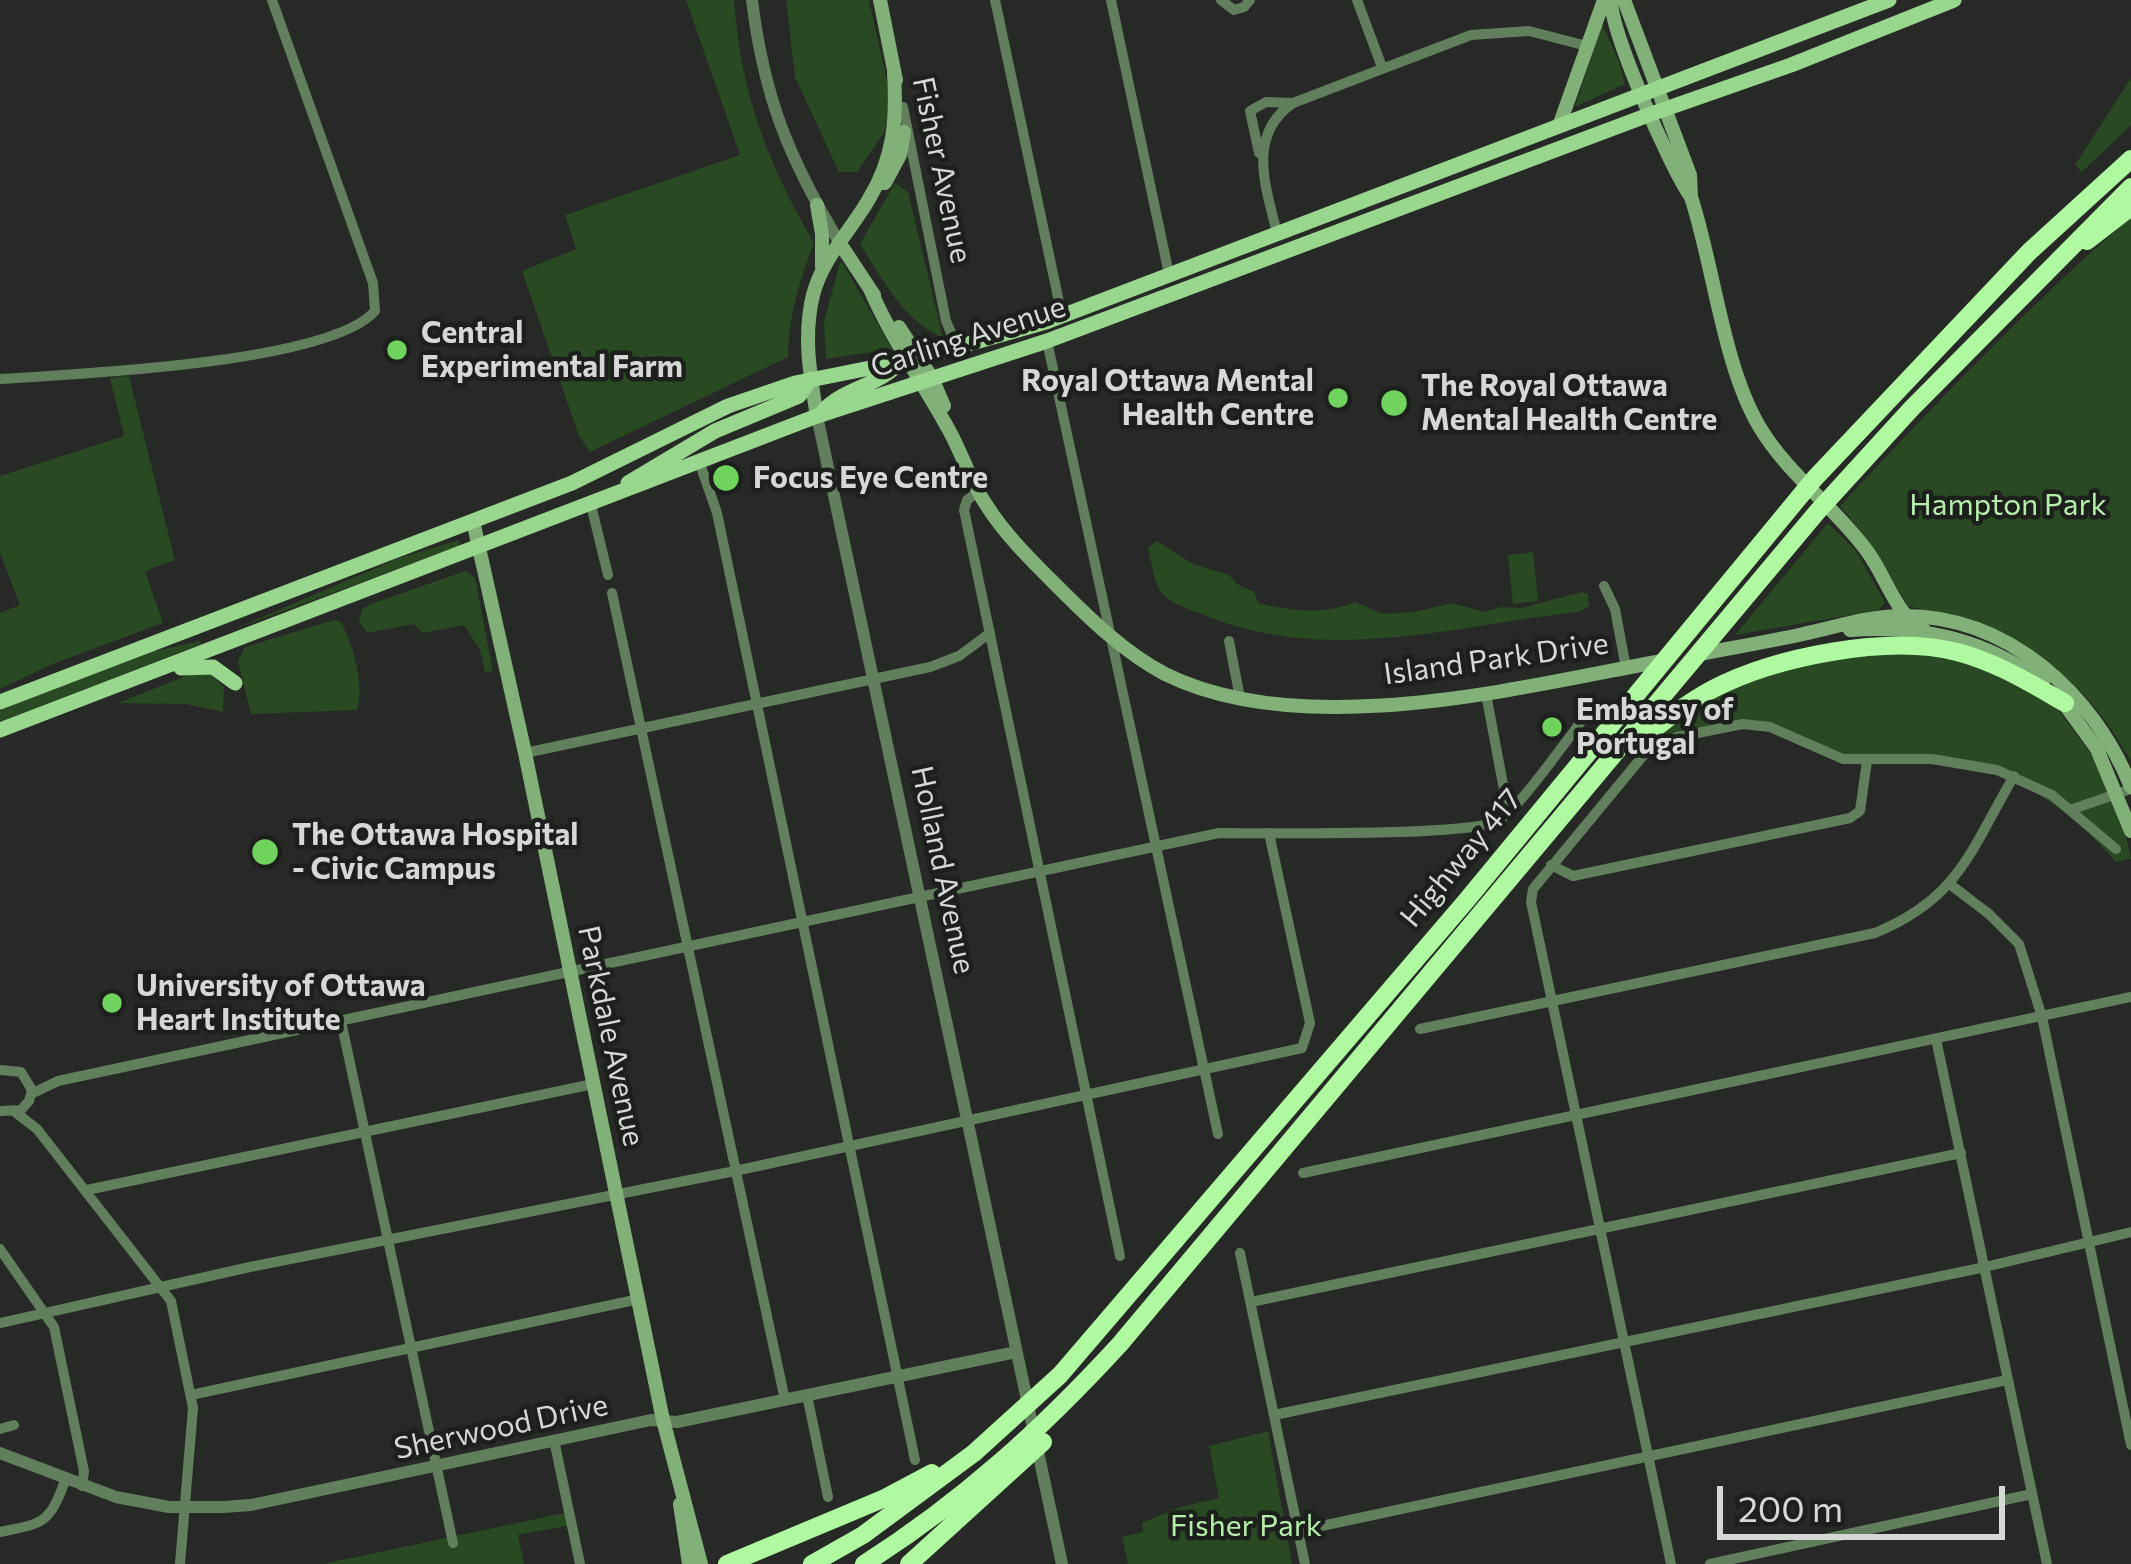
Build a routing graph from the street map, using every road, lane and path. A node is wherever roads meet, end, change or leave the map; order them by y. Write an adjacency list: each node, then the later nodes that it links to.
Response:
1 (272, 0): 38 (street)
2 (752, 0): 25 (street)
3 (880, 0): 15 (main road, Fisher Avenue)
4 (995, 0): 34 (street)
5 (1112, 0): 31 (street)
6 (1221, 0): 7 (street)
7 (1250, 0)
8 (1357, 0): 14 (street)
9 (1607, 0): 13 (main road); 16 (main road)
10 (1624, 0): 16 (main road)
11 (1888, 0): 16 (main road, Carling Avenue)
12 (1954, 0): 19 (main road, Carling Avenue)
13 (1587, 46): 14 (street); 20 (main road)
14 (1382, 67): 17 (street)
15 (894, 73): 18 (main road, Fisher Avenue); 24 (main road, Holland Avenue)
16 (1650, 91): 19 (main road); 20 (main road, Carling Avenue)
17 (1293, 103): 22 (street); 22 (street)
18 (903, 107): 24 (main road, Holland Avenue); 36 (street, Fisher Avenue)
19 (1658, 111): 33 (main road, Carling Avenue); 50 (main road)
20 (1559, 126): 27 (main road, Carling Avenue)
21 (2131, 159): 140 (highway, Highway 417)
22 (1262, 162): 27 (street)
23 (2131, 187): 29 (highway)
24 (869, 200): 28 (main road, Holland Avenue)
25 (817, 205): 28 (street); 30 (main road)
26 (2131, 208): 29 (highway)
27 (1276, 233): 31 (main road, Carling Avenue)
28 (838, 242): 30 (main road, Holland Avenue); 37 (main road, Island Park Drive)
29 (2049, 268): 70 (highway)
30 (821, 272): 39 (main road, Holland Avenue)
31 (1169, 274): 32 (main road, Carling Avenue)
32 (1150, 282): 33 (main road); 34 (main road, Carling Avenue)
33 (1158, 300): 35 (main road, Carling Avenue)
34 (1062, 316): 36 (main road, Carling Avenue)
35 (1047, 341): 40 (main road, Carling Avenue); 53 (street)
36 (958, 349): 37 (main road, Carling Avenue)
37 (909, 360): 39 (main road, Carling Avenue); 40 (main road, Island Park Drive); 41 (main road)
38 (0, 379)
39 (811, 380): 41 (main road, Holland Avenue); 44 (main road); 45 (main road, Carling Avenue)
40 (926, 380): 41 (main road, Carling Avenue); 43 (main road, Island Park Drive)
41 (817, 416): 42 (main road, Carling Avenue); 58 (street, Holland Avenue)
42 (700, 464): 44 (main road, Carling Avenue); 64 (street)
43 (978, 492): 51 (street); 53 (main road, Island Park Drive)
44 (591, 505): 46 (main road, Carling Avenue); 47 (street)
45 (473, 521): 46 (main road, Parkdale Avenue); 62 (main road, Carling Avenue)
46 (481, 546): 57 (main road, Carling Avenue); 68 (main road, Parkdale Avenue)
47 (608, 575)
48 (1604, 586): 56 (street)
49 (612, 593): 66 (street)
50 (1904, 616): 52 (main road); 54 (main road, Island Park Drive); 72 (main road, Island Park Drive)
51 (990, 632): 58 (street); 80 (street)
52 (1925, 632): 54 (main road, Island Park Drive); 63 (main road, Island Park Drive)
53 (1108, 633): 61 (main road, Island Park Drive); 77 (street)
54 (1803, 634): 56 (main road, Island Park Drive)
55 (1229, 641): 61 (street)
56 (1626, 668): 60 (main road, Island Park Drive)
57 (137, 678): 59 (main road); 67 (main road, Carling Avenue)
58 (874, 679): 64 (street); 82 (street, Holland Avenue)
59 (235, 683)
60 (1486, 694): 61 (main road, Island Park Drive); 74 (street)
61 (1240, 698)
62 (0, 702)
63 (2065, 704): 70 (highway); 72 (main road, Island Park Drive)
64 (755, 706): 66 (street); 83 (street)
65 (1584, 718): 74 (street)
66 (640, 729): 68 (street); 84 (street)
67 (0, 730)
68 (525, 753): 85 (main road, Parkdale Avenue)
69 (1867, 761): 71 (street); 79 (street); 79 (street)
70 (1610, 764): 141 (highway)
71 (2014, 776): 73 (street); 81 (street)
72 (2126, 790): 73 (street); 75 (main road, Island Park Drive)
73 (2072, 809): 78 (street)
74 (1508, 811): 76 (street)
75 (2131, 831)
76 (1269, 832): 77 (street); 94 (street)
77 (1156, 846): 80 (street); 94 (street)
78 (2116, 849)
79 (1551, 865): 87 (street)
80 (1039, 870): 82 (street); 98 (street)
81 (1952, 885): 87 (street); 88 (street)
82 (920, 895): 83 (street); 102 (street, Holland Avenue)
83 (801, 921): 84 (street); 106 (street)
84 (687, 947): 85 (street); 108 (street)
85 (570, 971): 89 (street); 97 (main road, Parkdale Avenue)
86 (2131, 997): 88 (street)
87 (1551, 1000): 90 (street); 101 (street)
88 (2042, 1017): 91 (street); 115 (street)
89 (341, 1021): 96 (street); 104 (street)
90 (1420, 1029)
91 (1936, 1039): 101 (street); 107 (street)
92 (0, 1054): 95 (street)
93 (0, 1070): 95 (street)
94 (1202, 1070): 98 (street); 105 (street)
95 (21, 1073): 96 (street); 99 (street)
96 (58, 1081): 99 (street)
97 (593, 1084): 104 (street); 111 (main road, Parkdale Avenue)
98 (1088, 1094): 102 (street); 118 (street)
99 (30, 1098): 100 (street); 103 (street)
100 (6, 1113): 103 (street)
101 (1576, 1114): 109 (street); 112 (street)
102 (968, 1120): 106 (street); 127 (street, Holland Avenue)
103 (37, 1129): 110 (street)
104 (364, 1133): 110 (street); 114 (street)
105 (1218, 1134)
106 (850, 1145): 108 (street); 128 (street)
107 (1961, 1153): 112 (street); 119 (street)
108 (735, 1171): 111 (street); 132 (street)
109 (1303, 1173)
110 (87, 1190): 120 (street)
111 (616, 1193): 114 (street); 121 (main road, Parkdale Avenue)
112 (1600, 1228): 122 (street); 125 (street)
113 (2131, 1232): 115 (street)
114 (387, 1240): 120 (street); 126 (street)
115 (2087, 1243): 119 (street); 138 (street)
116 (0, 1249): 123 (street)
117 (1240, 1253): 122 (street)
118 (1120, 1256)
119 (1985, 1267): 125 (street); 129 (street)
120 (162, 1287): 123 (street); 130 (street)
121 (639, 1299): 126 (street); 134 (main road, Parkdale Avenue)
122 (1251, 1302): 133 (street)
123 (46, 1312): 124 (street); 146 (street)
124 (0, 1323)
125 (1624, 1343): 133 (street); 142 (street)
126 (410, 1348): 130 (street); 144 (street)
127 (1016, 1352): 128 (street, Sherwood Drive); 162 (street, Holland Avenue)
128 (897, 1374): 131 (street, Sherwood Drive); 143 (street)
129 (2007, 1380): 142 (street); 148 (street)
130 (190, 1395): 150 (street)
131 (808, 1395): 132 (street, Sherwood Drive); 149 (street)
132 (785, 1400): 134 (street, Sherwood Drive)
133 (1274, 1415): 151 (street)
134 (663, 1420): 137 (street, Sherwood Drive); 147 (main road, Parkdale Avenue)
135 (14, 1425): 136 (street)
136 (0, 1429)
137 (554, 1440): 144 (street, Sherwood Drive); 155 (street)
138 (2131, 1444)
139 (0, 1453): 145 (street, Sherwood Drive)
140 (974, 1453): 158 (highway); 159 (highway, Highway 417)
141 (1023, 1454): 160 (highway); 161 (highway)
142 (1648, 1456): 151 (street); 164 (street)
143 (915, 1460)
144 (436, 1466): 150 (street, Sherwood Drive); 153 (street)
145 (65, 1480): 146 (street, Sherwood Drive); 152 (street)
146 (82, 1486): 150 (street, Sherwood Drive)
147 (679, 1493): 156 (main road, Parkdale Avenue); 157 (main road, Parkdale Avenue)
148 (2032, 1495): 165 (street); 166 (street)
149 (828, 1497)
150 (184, 1508): 154 (street)
151 (1298, 1531): 163 (street)
152 (0, 1532)
153 (453, 1543)
154 (180, 1564)
155 (580, 1564)
156 (689, 1564)
157 (701, 1564)
158 (727, 1564)
159 (812, 1564)
160 (864, 1564)
161 (908, 1564)
162 (1062, 1564)
163 (1305, 1564)
164 (1671, 1564)
165 (1710, 1564)
166 (2047, 1564)

